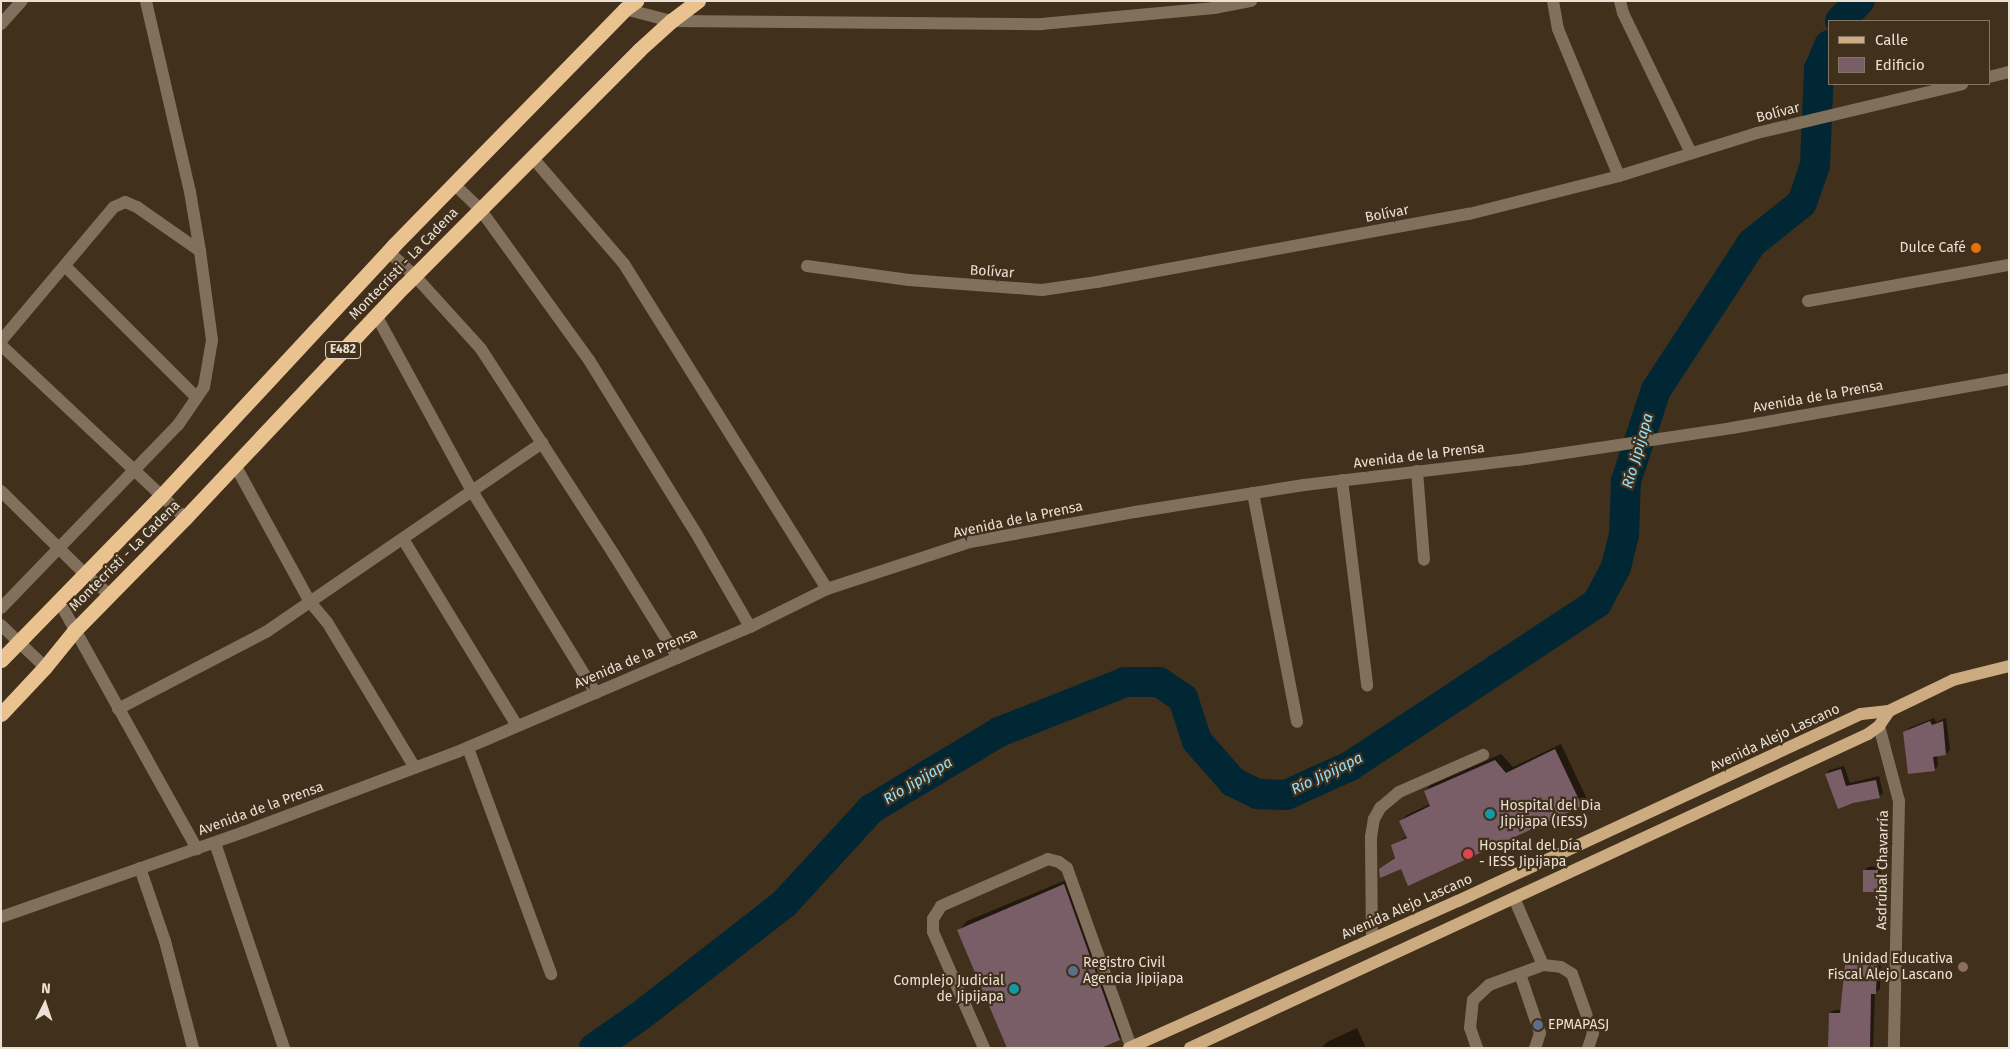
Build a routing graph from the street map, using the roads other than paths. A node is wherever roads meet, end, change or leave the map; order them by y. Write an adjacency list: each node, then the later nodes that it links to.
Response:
1 (22, 1): 9 (street)
2 (146, 1): 18 (street)
3 (698, 1): 8 (highway, Montecristi - La Cadena / E482)
4 (1251, 1): 8 (street)
5 (1553, 1): 15 (street)
6 (1620, 1): 13 (street)
7 (630, 5): 8 (street); 16 (highway, Montecristi - La Cadena / E482)
8 (671, 21): 14 (highway, Montecristi - La Cadena / E482)
9 (1, 24)
10 (2009, 72): 11 (street)
11 (1990, 77)
12 (1958, 85): 13 (street, Bolívar)
13 (1691, 153): 15 (street, Bolívar)
14 (532, 157): 17 (highway, Montecristi - La Cadena / E482); 43 (street)
15 (1619, 176): 22 (street, Bolívar)
16 (454, 184): 17 (street); 19 (highway, Montecristi - La Cadena / E482)
17 (480, 209): 23 (highway, Montecristi - La Cadena / E482); 49 (street)
18 (200, 251): 21 (street); 28 (street)
19 (388, 251): 23 (street); 37 (highway, Montecristi - La Cadena / E482)
20 (2009, 265): 24 (street)
21 (65, 266): 26 (street); 28 (street)
22 (807, 266)
23 (414, 275): 25 (highway, Montecristi - La Cadena / E482); 29 (street)
24 (1808, 301)
25 (376, 315): 30 (highway, Montecristi - La Cadena / E482); 35 (street)
26 (1, 343): 31 (street)
27 (2009, 379): 32 (street, Avenida de la Prensa)
28 (196, 397): 31 (street)
29 (542, 443): 35 (street); 52 (street)
30 (235, 465): 38 (highway, Montecristi - La Cadena / E482); 46 (street)
31 (134, 470): 37 (street); 40 (street)
32 (1416, 471): 33 (street, Avenida de la Prensa); 41 (street)
33 (1342, 480): 36 (street, Avenida de la Prensa); 56 (street)
34 (1, 491): 40 (street)
35 (472, 491): 39 (street); 57 (street)
36 (1253, 493): 43 (street, Avenida de la Prensa); 61 (street)
37 (162, 496): 38 (street); 42 (highway, Montecristi - La Cadena / E482)
38 (185, 518): 44 (highway, Montecristi - La Cadena / E482)
39 (403, 539): 46 (street); 62 (street)
40 (60, 549): 42 (street); 47 (street)
41 (1424, 560)
42 (85, 574): 44 (street); 45 (highway, Montecristi - La Cadena / E482)
43 (827, 589): 49 (street, Avenida de la Prensa)
44 (110, 595): 50 (highway, Montecristi - La Cadena / E482)
45 (59, 601): 50 (street); 51 (highway, Montecristi - La Cadena / E482)
46 (310, 602): 58 (street); 66 (street)
47 (1, 608)
48 (1, 625): 51 (street)
49 (750, 626): 52 (street, Avenida de la Prensa)
50 (75, 630): 55 (highway, Montecristi - La Cadena / E482); 58 (street)
51 (20, 642): 53 (highway, Montecristi - La Cadena / E482); 55 (street)
52 (678, 658): 57 (street, Avenida de la Prensa)
53 (1, 660)
54 (2009, 666): 59 (main road, Avenida Alejo Lascano)
55 (45, 667): 60 (highway, Montecristi - La Cadena / E482)
56 (1367, 685)
57 (596, 693): 62 (street, Avenida de la Prensa)
58 (118, 709): 68 (street)
59 (1888, 712): 63 (main road, Avenida Alejo Lascano); 72 (main road, Avenida Alejo Lascano)
60 (1, 714)
61 (1297, 722)
62 (517, 726): 64 (street, Avenida de la Prensa)
63 (1878, 726): 70 (main road, Avenida Alejo Lascano); 84 (street, Asdrúbal Chavarría)
64 (468, 748): 66 (street, Avenida de la Prensa); 74 (street)
65 (1482, 755): 72 (street)
66 (415, 768): 67 (street, Avenida de la Prensa)
67 (215, 843): 68 (street, Avenida de la Prensa); 78 (street)
68 (197, 849): 69 (street, Avenida de la Prensa)
69 (140, 868): 71 (street, Avenida de la Prensa); 77 (street)
70 (1514, 898): 73 (street); 80 (main road, Avenida Alejo Lascano)
71 (1, 917)
72 (1372, 939): 76 (main road, Avenida Alejo Lascano)
73 (1543, 965): 75 (street); 83 (street)
74 (550, 974)
75 (1520, 974): 81 (street); 82 (street)
76 (1130, 1047): 79 (street)
77 (193, 1048)
78 (284, 1048)
79 (984, 1048)
80 (1190, 1048)
81 (1477, 1048)
82 (1535, 1048)
83 (1588, 1048)
84 (1894, 1048)

